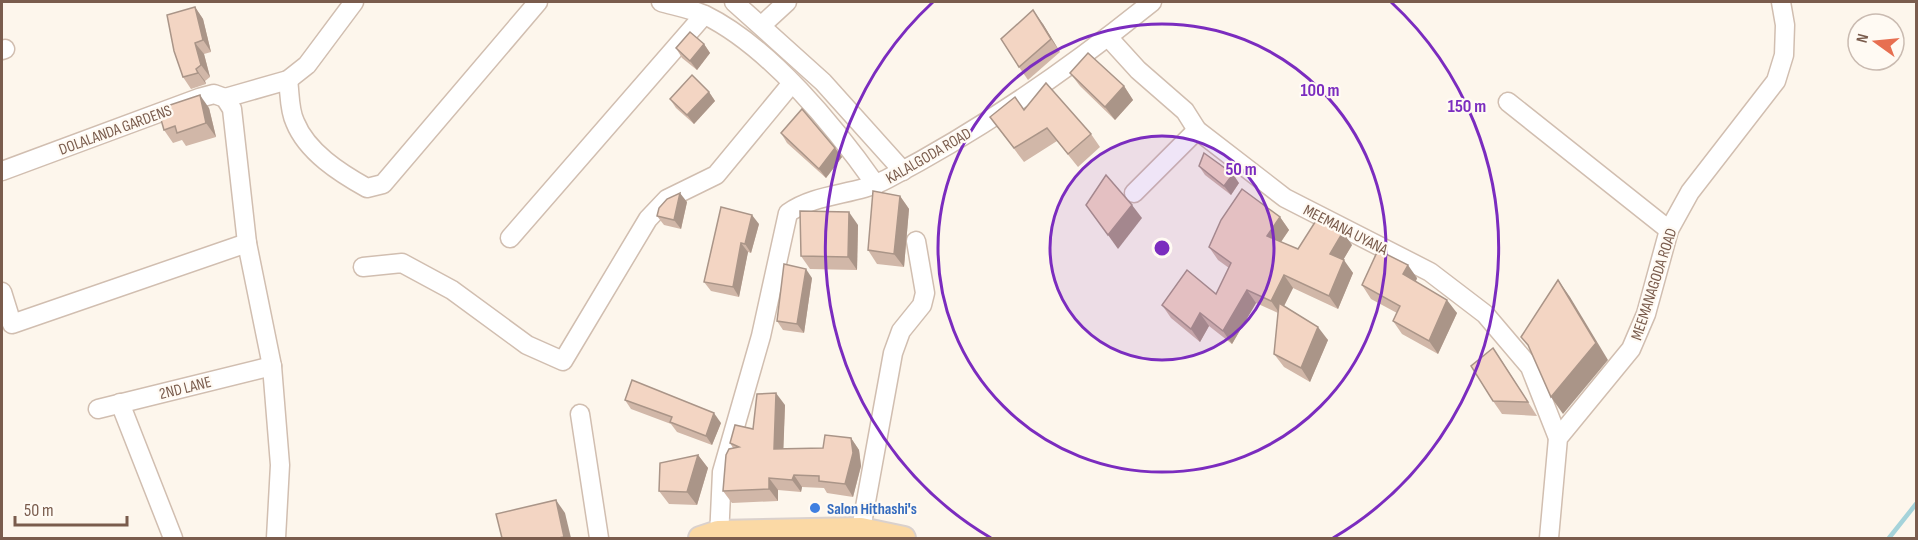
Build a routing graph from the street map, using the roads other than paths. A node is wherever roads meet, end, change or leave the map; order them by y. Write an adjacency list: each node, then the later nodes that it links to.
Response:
1 (354, 2): 11 (street)
2 (538, 2): 11 (street)
3 (661, 2): 8 (street)
4 (734, 2): 9 (street)
5 (787, 2): 9 (street)
6 (1152, 2): 10 (street, KALALGODA ROAD)
7 (1781, 2): 20 (street, MEEMANAGODA ROAD)
8 (704, 15): 12 (street); 21 (street)
9 (762, 25): 17 (street)
10 (1108, 37): 15 (street, MEEMANA UYANA); 17 (street, KALALGODA ROAD)
11 (288, 80): 13 (street, DOLALANDA GARDENS)
12 (792, 83): 18 (street); 24 (street)
13 (225, 98): 16 (street, DOLALANDA GARDENS); 23 (street)
14 (1508, 102): 20 (street)
15 (1197, 130): 19 (street); 31 (street, MEEMANA UYANA)
16 (2, 171)
17 (903, 171): 18 (street, KALALGODA ROAD)
18 (876, 185): 33 (street, KALALGODA ROAD)
19 (1134, 193)
20 (1670, 230): 31 (street, MEEMANAGODA ROAD)
21 (510, 238)
22 (916, 241): 32 (street)
23 (247, 243): 26 (street); 27 (street)
24 (363, 267)
25 (2, 292): 26 (street)
26 (7, 326)
27 (272, 366): 28 (street, 2ND LANE); 35 (street)
28 (120, 403): 29 (street, 2ND LANE); 34 (street)
29 (98, 409)
30 (580, 414): 36 (street)
31 (1558, 438): 38 (street)
32 (861, 529): 33 (main road); 37 (main road)
33 (712, 536)
34 (173, 538)
35 (276, 538)
36 (599, 538)
37 (904, 538)
38 (1549, 538)

